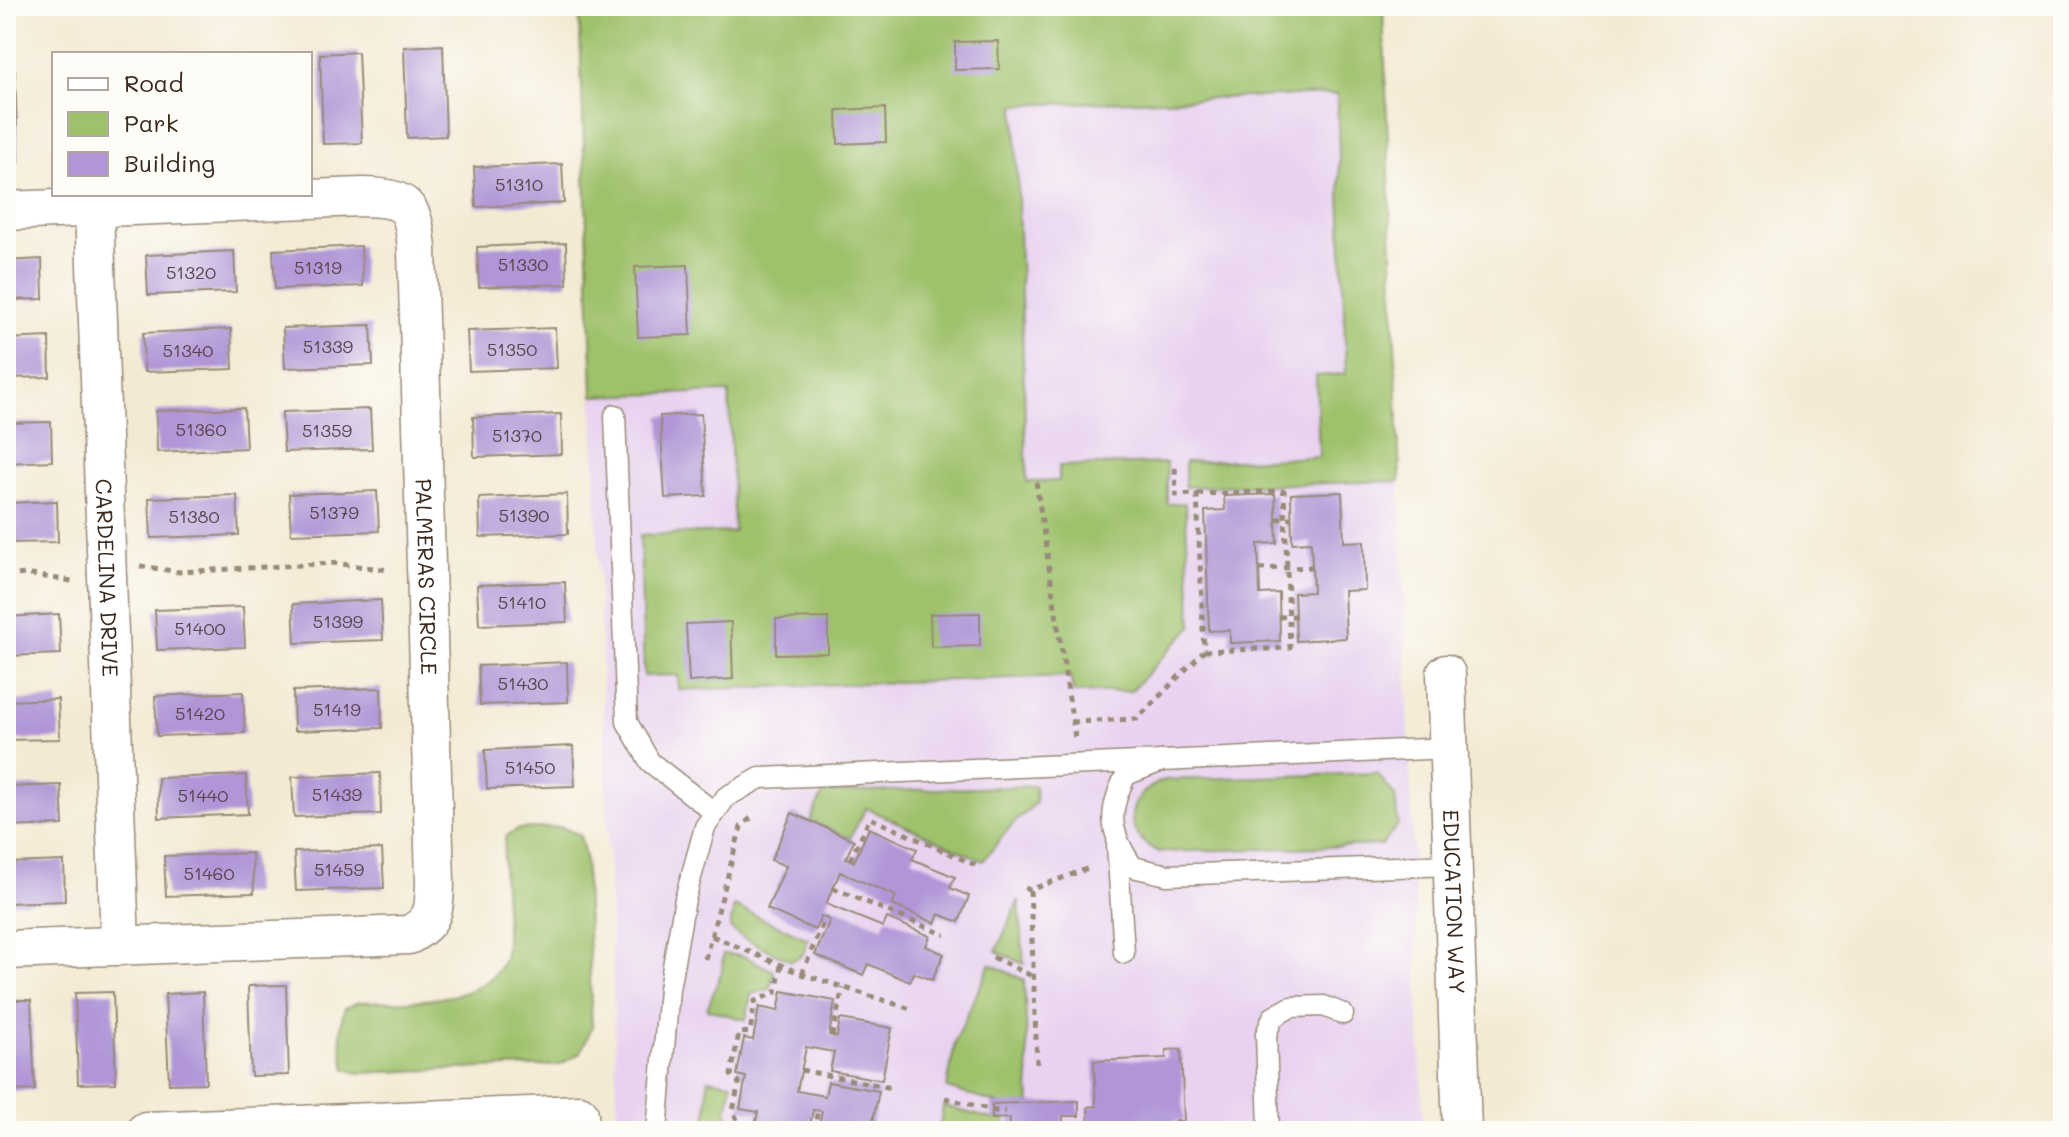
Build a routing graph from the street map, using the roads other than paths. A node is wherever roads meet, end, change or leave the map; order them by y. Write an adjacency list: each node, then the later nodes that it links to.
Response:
1 (94, 208): 2 (street, PALMERAS CIRCLE); 10 (street, CARDELINA DRIVE); 10 (street, PALMERAS CIRCLE)
2 (6, 211)
3 (615, 415): 7 (lane)
4 (1446, 674): 5 (street, EDUCATION WAY)
5 (1448, 748): 6 (lane); 9 (street, EDUCATION WAY)
6 (1162, 761): 7 (lane); 8 (lane)
7 (715, 813): 16 (lane)
8 (1117, 844): 9 (lane); 12 (lane)
9 (1452, 865): 18 (street, EDUCATION WAY)
10 (120, 946): 11 (street, PALMERAS CIRCLE)
11 (6, 950)
12 (1124, 953)
13 (1343, 1014): 17 (lane)
14 (146, 1131): 15 (street)
15 (579, 1131)
16 (657, 1131)
17 (1269, 1131)
18 (1462, 1131)

